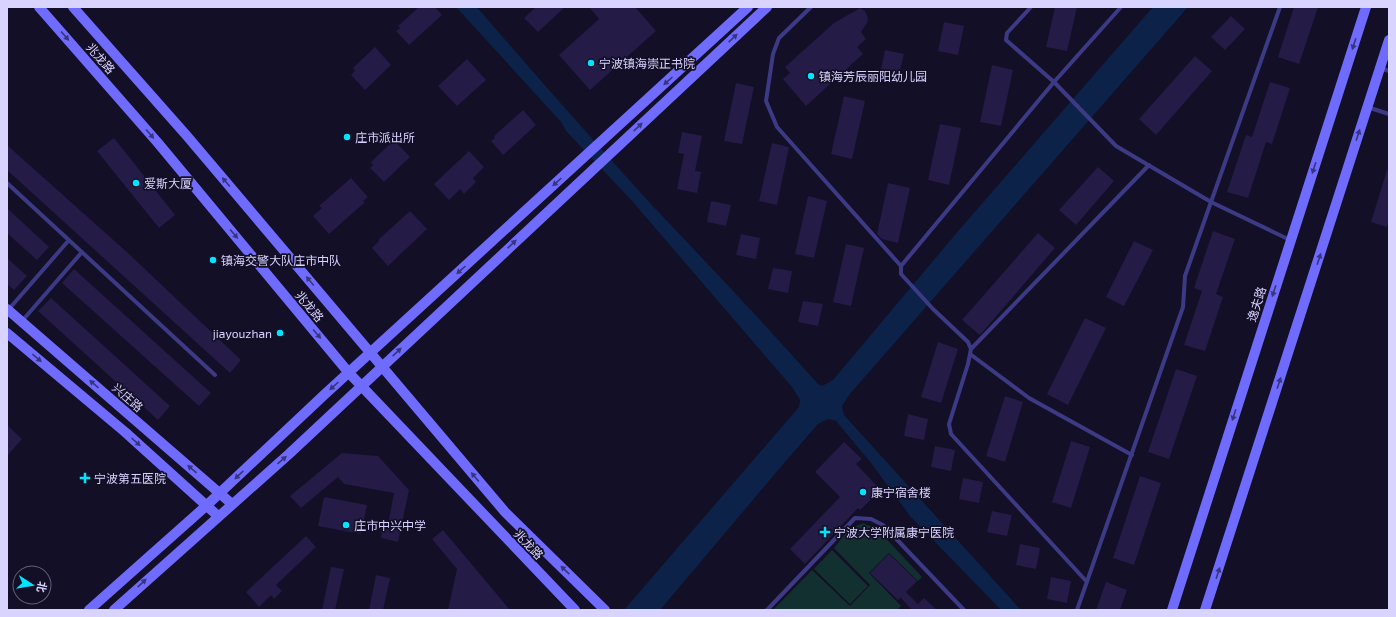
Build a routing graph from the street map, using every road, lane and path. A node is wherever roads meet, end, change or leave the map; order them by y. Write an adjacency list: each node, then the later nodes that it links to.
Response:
1 (39, 7): 28 (main road, 兆龙路, one-way to 28)
2 (73, 7): 26 (main road, 兆龙路, one-way to 2)
3 (748, 7): 26 (main road, one-way to 26)
4 (767, 7): 27 (main road, one-way to 4)
5 (811, 7): 21 (lane)
6 (1031, 7): 12 (lane)
7 (1121, 7): 12 (lane)
8 (1280, 7): 17 (lane)
9 (1366, 7): 19 (main road, 逸夫路, one-way to 19)
10 (1389, 40): 11 (main road)
11 (1385, 69): 13 (main road)
12 (1054, 82): 15 (lane); 21 (lane)
13 (1367, 107): 14 (lane); 45 (main road, one-way to 13)
14 (1389, 114)
15 (1149, 166): 17 (lane); 25 (lane)
16 (7, 182): 18 (lane)
17 (1211, 202): 19 (lane); 31 (lane)
18 (69, 240): 20 (lane); 22 (lane)
19 (1290, 240): 44 (main road, 逸夫路, one-way to 44)
20 (82, 252): 23 (lane); 29 (lane)
21 (900, 266): 25 (lane)
22 (8, 310): 23 (main road, 兴庄路)
23 (22, 322): 32 (main road, 兴庄路, one-way to 23)
24 (7, 333): 34 (main road, one-way to 34)
25 (970, 352): 31 (lane); 36 (lane)
26 (371, 353): 27 (main road, 兆龙路); 28 (main road)
27 (382, 366): 30 (main road); 40 (main road, 兆龙路, one-way to 27)
28 (349, 372): 30 (main road, 兆龙路); 32 (main road, one-way to 32)
29 (215, 375)
30 (361, 386): 33 (main road, one-way to 30); 39 (main road, 兆龙路)
31 (1132, 455): 36 (lane)
32 (220, 493): 33 (main road, 兴庄路); 34 (main road)
33 (232, 504): 35 (main road)
34 (206, 506): 35 (main road); 37 (main road)
35 (218, 516): 38 (main road, one-way to 35)
36 (1087, 582): 43 (lane)
37 (89, 610)
38 (114, 610)
39 (575, 610)
40 (605, 610)
41 (767, 610): 42 (lane)
42 (964, 610)
43 (1077, 610)
44 (1172, 610)
45 (1205, 610)

